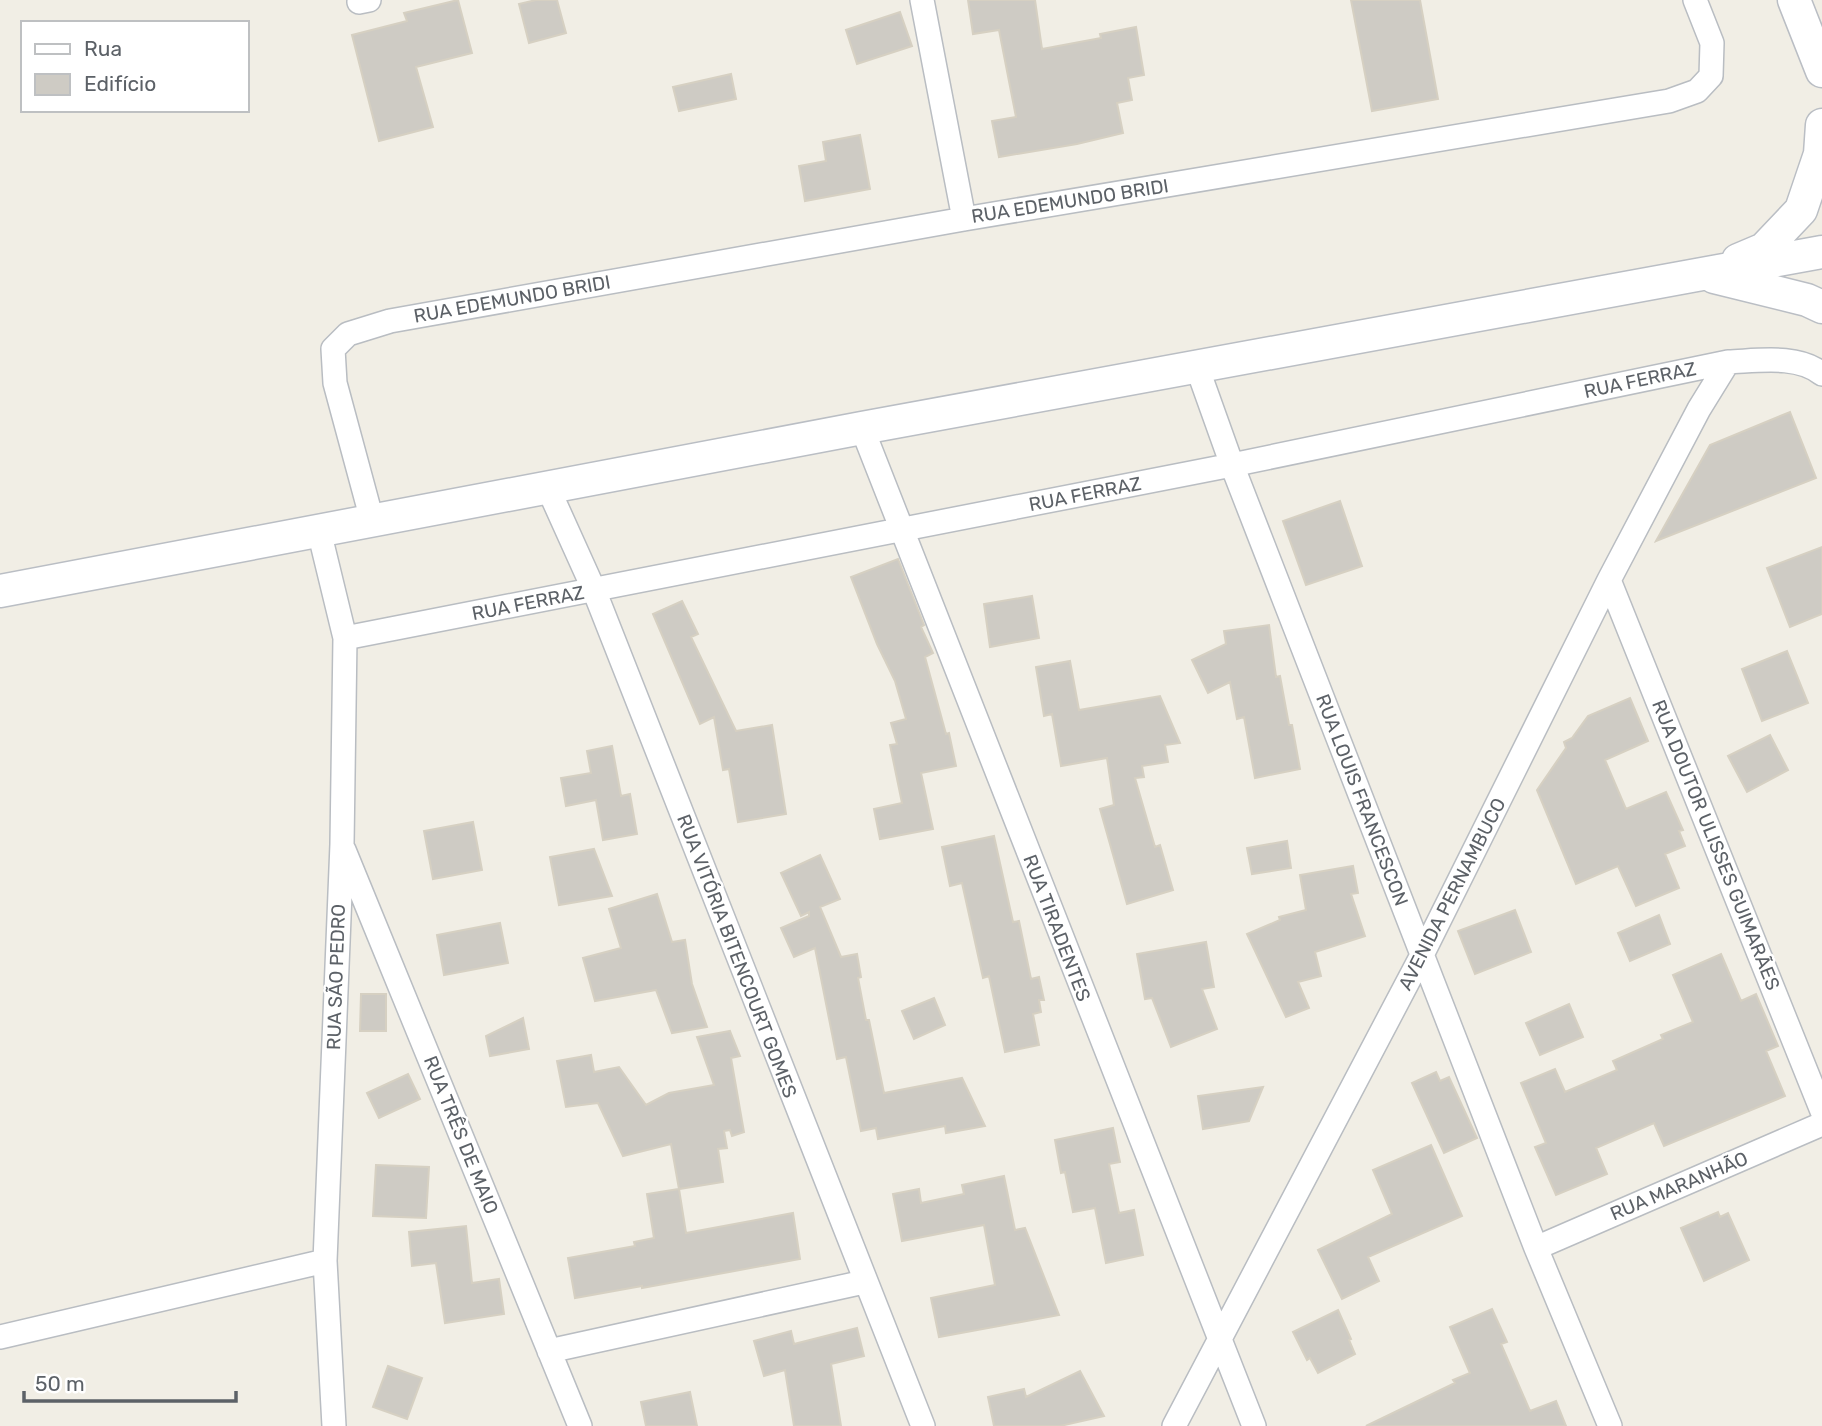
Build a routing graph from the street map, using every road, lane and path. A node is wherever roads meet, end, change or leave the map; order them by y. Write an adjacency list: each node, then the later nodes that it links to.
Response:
1 (922, 0): 6 (street)
2 (1695, 0): 6 (street, RUA EDEMUNDO BRIDI)
3 (1794, 0): 4 (main road)
4 (1822, 71)
5 (1822, 125): 8 (main road)
6 (964, 219): 16 (street, RUA EDEMUNDO BRIDI)
7 (1822, 252): 8 (main road)
8 (1702, 274): 9 (main road); 11 (main road)
9 (1822, 307)
10 (1728, 362): 12 (street, RUA FERRAZ); 14 (street, RUA FERRAZ); 19 (street, AVENIDA PERNAMBUCO)
11 (1197, 367): 13 (main road); 14 (street, RUA LOUIS FRANCESCON)
12 (1822, 374)
13 (862, 428): 15 (main road); 17 (street, RUA TIRADENTES)
14 (1232, 465): 17 (street, RUA FERRAZ); 24 (street, RUA LOUIS FRANCESCON)
15 (548, 488): 16 (main road); 20 (street, RUA VITÓRIA BITENCOURT GOMES)
16 (372, 520): 18 (main road)
17 (901, 530): 20 (street, RUA FERRAZ); 31 (street, RUA TIRADENTES)
18 (319, 531): 21 (main road); 22 (street, RUA SÃO PEDRO)
19 (1609, 580): 24 (street, AVENIDA PERNAMBUCO); 25 (street, RUA DOUTOR ULISSES GUIMARÃES)
20 (594, 590): 22 (street, RUA FERRAZ); 29 (street, RUA VITÓRIA BITENCOURT GOMES)
21 (0, 591)
22 (345, 638): 23 (street, RUA SÃO PEDRO)
23 (342, 844): 28 (street, RUA SÃO PEDRO); 32 (street, RUA TRÊS DE MAIO)
24 (1422, 955): 27 (street, RUA LOUIS FRANCESCON); 31 (street, AVENIDA PERNAMBUCO)
25 (1822, 1111)
26 (1822, 1124): 27 (street, RUA MARANHÃO)
27 (1536, 1248): 38 (street, RUA LOUIS FRANCESCON)
28 (325, 1261): 30 (street); 33 (street, RUA SÃO PEDRO)
29 (864, 1282): 32 (street); 35 (street, RUA VITÓRIA BITENCOURT GOMES)
30 (0, 1337)
31 (1218, 1339): 36 (street, AVENIDA PERNAMBUCO); 37 (street, RUA TIRADENTES)
32 (549, 1351): 34 (street, RUA TRÊS DE MAIO)
33 (334, 1426)
34 (580, 1426)
35 (923, 1426)
36 (1174, 1426)
37 (1254, 1426)
38 (1610, 1426)

